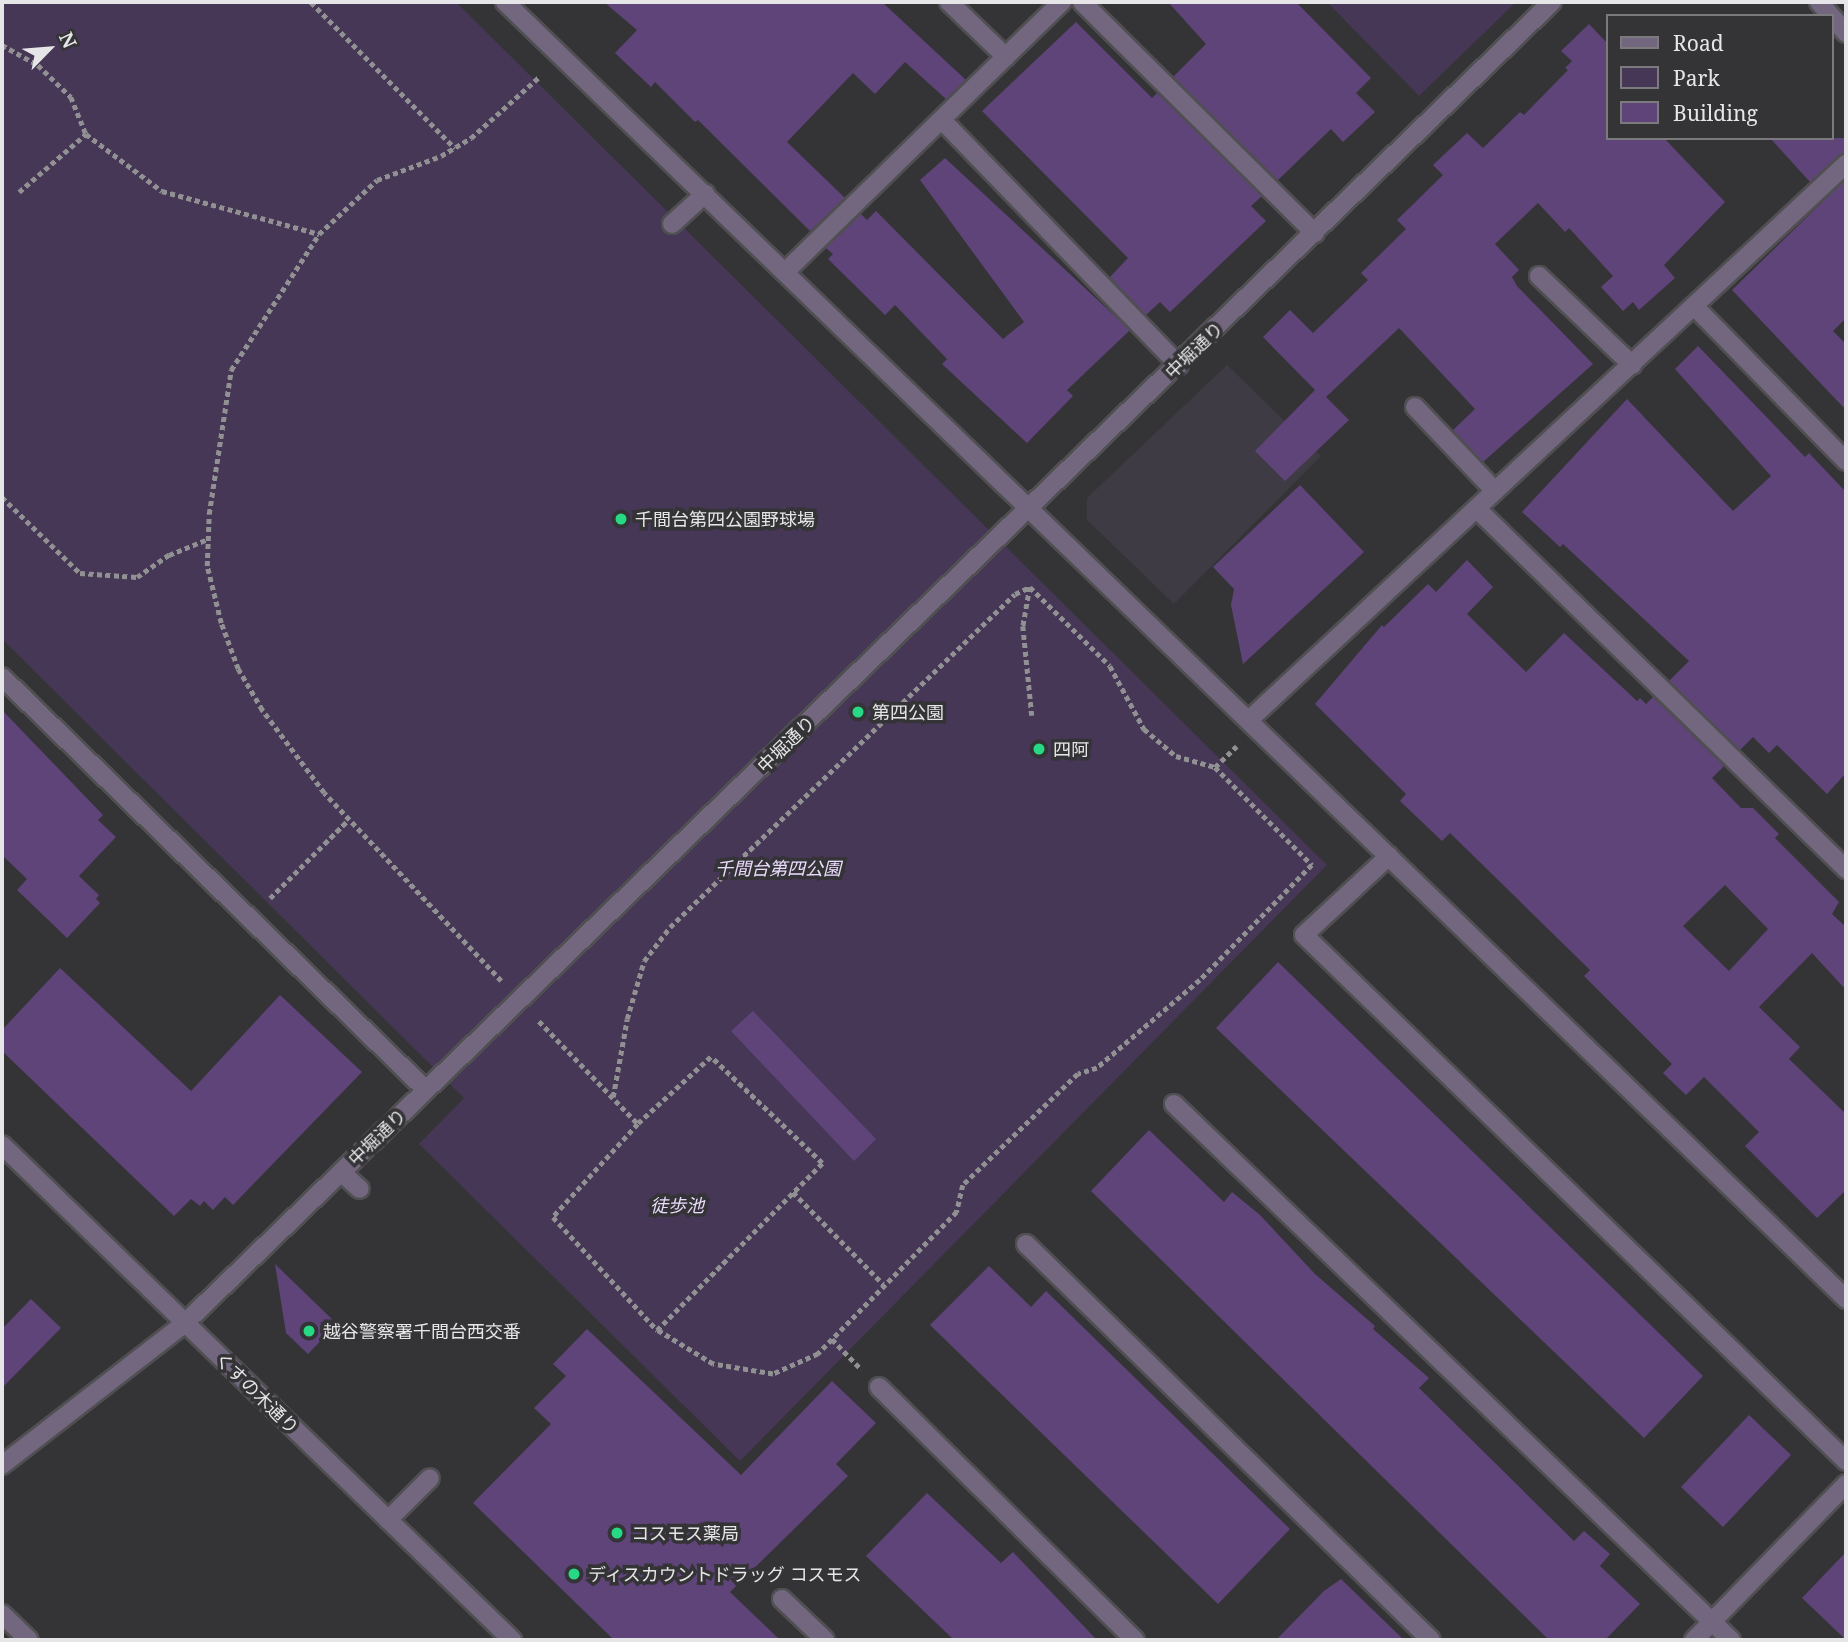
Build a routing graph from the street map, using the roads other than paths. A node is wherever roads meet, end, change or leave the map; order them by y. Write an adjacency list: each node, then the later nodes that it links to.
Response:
1 (505, 2): 11 (street)
2 (949, 2): 8 (street)
3 (1062, 2): 8 (street)
4 (1082, 2): 13 (street)
5 (1552, 2): 13 (street, 中堀通り)
6 (1834, 18): 7 (street)
7 (1846, 33)
8 (1006, 57): 9 (street)
9 (942, 120): 14 (street); 17 (street)
10 (1846, 164): 16 (street)
11 (705, 194): 12 (street); 14 (street)
12 (672, 224)
13 (1315, 233): 17 (street, 中堀通り)
14 (785, 272): 22 (street)
15 (1539, 276): 18 (street)
16 (1694, 306): 18 (street); 20 (street)
17 (1179, 365): 22 (street, 中堀通り)
18 (1632, 365): 21 (street)
19 (1415, 407): 21 (street)
20 (1846, 461)
21 (1495, 491): 23 (street)
22 (1031, 509): 25 (street); 28 (street, 中堀通り)
23 (1476, 509): 25 (street); 27 (street)
24 (2, 677): 28 (street)
25 (1249, 720): 26 (street)
26 (1389, 856): 34 (street); 37 (street)
27 (1846, 869)
28 (426, 1090): 31 (street, 中堀通り)
29 (1174, 1104): 44 (street)
30 (2, 1145): 35 (street, くすの木通り)
31 (341, 1172): 32 (street); 35 (street, 中堀通り)
32 (360, 1189)
33 (1026, 1244): 49 (street)
34 (1846, 1299)
35 (185, 1323): 38 (street, 中堀通り); 41 (street, くすの木通り)
36 (879, 1387): 48 (street)
37 (1846, 1461)
38 (2, 1465)
39 (430, 1478): 41 (street)
40 (1846, 1484): 44 (street)
41 (388, 1520): 46 (street, くすの木通り)
42 (782, 1599): 47 (street)
43 (2, 1614): 45 (street)
44 (1712, 1622): 50 (street); 51 (street)
45 (29, 1640)
46 (512, 1640)
47 (825, 1640)
48 (1135, 1640)
49 (1431, 1640)
50 (1694, 1640)
51 (1731, 1640)

